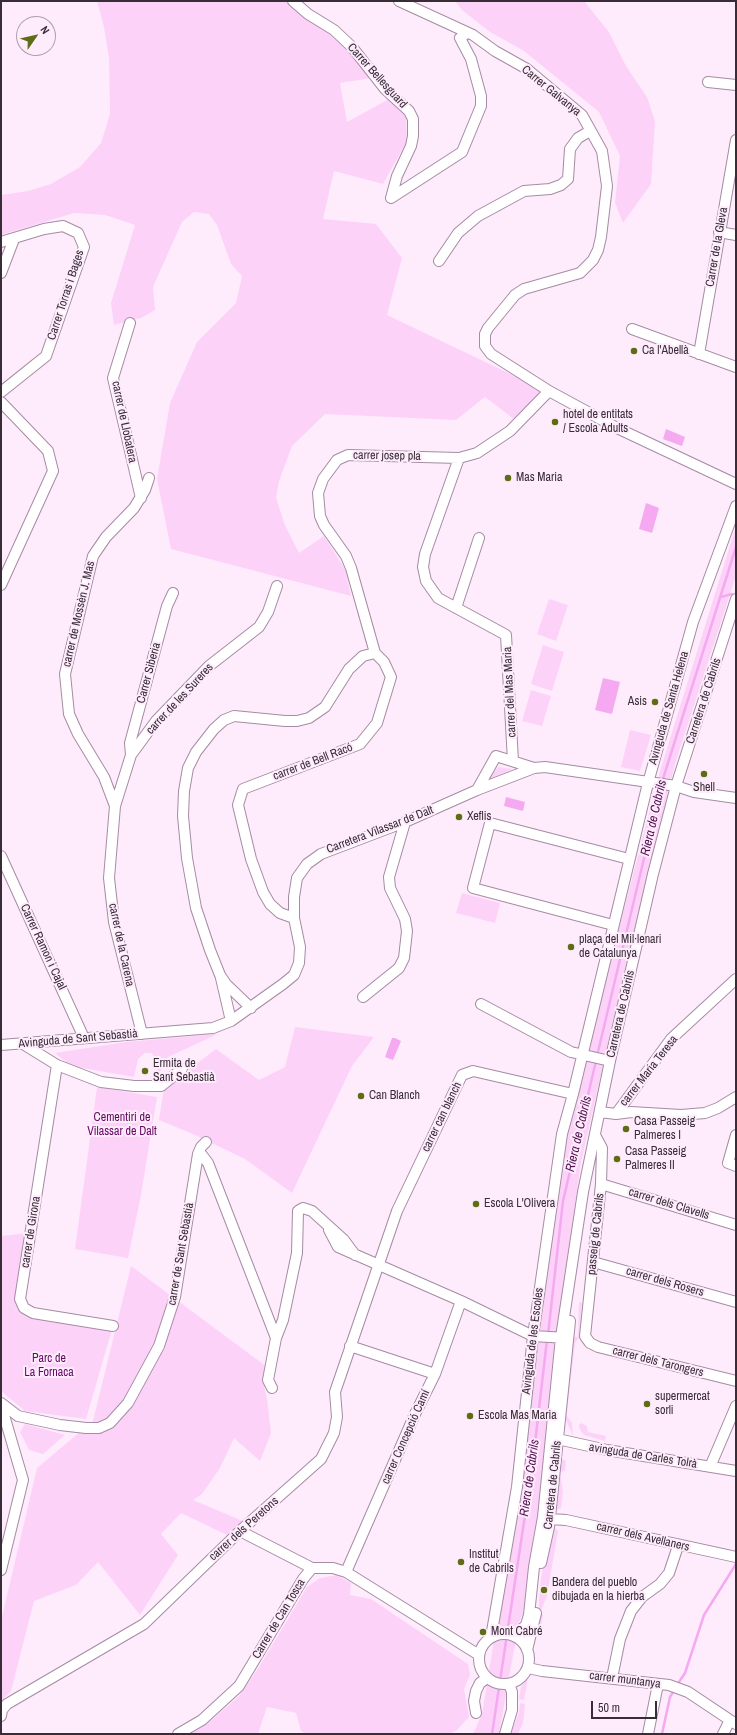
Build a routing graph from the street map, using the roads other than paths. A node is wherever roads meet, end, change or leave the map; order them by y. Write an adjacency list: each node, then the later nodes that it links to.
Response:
1 (293, 1): 3 (street, Carrer Bellesguard)
2 (399, 1): 3 (street, Carrer Galvanya)
3 (467, 33): 6 (street, Carrer Galvanya)
4 (708, 82): 5 (street)
5 (736, 85)
6 (590, 131): 12 (street); 18 (street, Carrer Galvanya)
7 (736, 140): 8 (street, Carrer de la Gleva)
8 (719, 232): 9 (street); 16 (street, Carrer de la Gleva)
9 (736, 235)
10 (14, 239): 11 (street, Carrer Torras i Bages); 13 (street); 19 (street, Carrer Torras i Bages)
11 (1, 242)
12 (439, 261)
13 (1, 273)
14 (130, 323): 24 (street, carrer de Llobatera)
15 (632, 330): 16 (street)
16 (699, 354): 17 (street)
17 (736, 367)
18 (549, 391): 21 (street, carrer josep pla); 23 (street, Carrer Galvanya)
19 (1, 392)
20 (1, 402): 27 (street)
21 (459, 458): 31 (street, carrer del Mas Maria); 32 (street, carrer josep pla)
22 (149, 478): 24 (street, carrer de Mossèn J. Mas)
23 (736, 484)
24 (141, 498): 40 (street, carrer de Mossèn J. Mas)
25 (736, 506): 36 (street, Avinguda de Santa Helena)
26 (479, 538): 31 (street)
27 (1, 585)
28 (277, 586): 33 (street, carrer de les Sureres)
29 (173, 593): 33 (street, Carrer Siberia)
30 (735, 602): 37 (street, Carretera de Cabrils)
31 (456, 608): 34 (street, carrer del Mas Maria)
32 (375, 653): 44 (street, carrer de Bell Racó); 46 (street)
33 (131, 755): 40 (street, carrer de les Sureres)
34 (513, 761): 35 (street); 38 (street)
35 (534, 768): 36 (street, Carretera Vilassar de Dalt); 38 (street, Carretera Vilassar de Dalt)
36 (651, 783): 37 (street); 43 (street, Avinguda de Santa Helena)
37 (674, 786): 39 (street); 58 (street, Carretera de Cabrils)
38 (477, 790): 41 (street, Carretera Vilassar de Dalt)
39 (736, 798)
40 (115, 806): 53 (street, carrer de la Carena)
41 (405, 822): 44 (street, Carretera Vilassar de Dalt); 48 (street)
42 (1, 856): 54 (street, Carrer Ramon i Cajal)
43 (629, 858): 45 (street, Avinguda de Santa Helena); 45 (street)
44 (294, 918): 50 (street, Carretera Vilassar de Dalt)
45 (613, 925): 57 (street, Avinguda de Santa Helena)
46 (220, 974): 50 (street); 51 (street)
47 (736, 979): 64 (street, carrer Maria Teresa)
48 (363, 997)
49 (481, 1004): 57 (street)
50 (251, 1008): 51 (street, Carretera Vilassar de Dalt)
51 (231, 1021): 52 (street, Carretera Vilassar de Dalt)
52 (154, 1033): 53 (street, Avinguda de Sant Sebastià)
53 (142, 1034): 54 (street, Avinguda de Sant Sebastià)
54 (84, 1038): 55 (street, Avinguda de Sant Sebastià)
55 (23, 1044): 56 (street, Avinguda de Sant Sebastià); 59 (street)
56 (1, 1045)
57 (584, 1055): 58 (street); 61 (street, Avinguda de les Escoles)
58 (607, 1061): 63 (street, Carretera de Cabrils)
59 (57, 1065): 60 (street); 76 (street, carrer de Girona)
60 (182, 1069)
61 (573, 1094): 73 (street, carrer can blanch); 77 (street, Avinguda de les Escoles)
62 (736, 1097): 64 (street)
63 (600, 1112): 64 (street); 65 (street, Carretera de Cabrils)
64 (616, 1114)
65 (595, 1135): 70 (street, passeig de Cabrils); 79 (street, Carretera de Cabrils)
66 (736, 1135): 69 (street)
67 (206, 1142): 68 (street)
68 (198, 1154): 80 (street); 85 (street, carrer de Sant Sebastià)
69 (732, 1164)
70 (601, 1184): 71 (street, carrer dels Clavells); 72 (street, passeig de Cabrils)
71 (736, 1225)
72 (593, 1262): 75 (street, carrer dels Rosers); 78 (street, passeig de Cabrils)
73 (377, 1264): 74 (street); 80 (street); 81 (street, carrer dels Peretons)
74 (462, 1301): 77 (street); 82 (street, carrer Concepció Camí)
75 (736, 1302)
76 (113, 1326)
77 (536, 1336): 79 (street); 99 (street, Avinguda de les Escoles)
78 (586, 1336): 83 (street, carrer dels Tarongers)
79 (562, 1337): 87 (street, Carretera de Cabrils)
80 (276, 1338): 84 (street)
81 (350, 1346): 82 (street); 91 (street, carrer dels Peretons)
82 (435, 1374): 97 (street, carrer Concepció Camí)
83 (736, 1381)
84 (272, 1388)
85 (1, 1404): 92 (street)
86 (736, 1406): 88 (street)
87 (555, 1438): 88 (street, avinguda de Carles Tolrà); 90 (street, Carretera de Cabrils); 98 (street, Carretera de Cabrils)
88 (710, 1467): 89 (street, avinguda de Carles Tolrà)
89 (736, 1471)
90 (550, 1519): 93 (street, carrer dels Avellaners); 100 (street, Carretera de Cabrils)
91 (240, 1531): 95 (street); 108 (street, carrer dels Peretons)
92 (5, 1536): 96 (street)
93 (678, 1546): 94 (street, carrer dels Avellaners); 104 (street)
94 (736, 1557)
95 (312, 1568): 97 (street, Carrer de Can Tosca); 110 (street, Carrer de Can Tosca)
96 (1, 1570)
97 (346, 1572): 101 (street, Carrer de Can Tosca)
98 (515, 1636): 99 (street); 100 (street)
99 (491, 1637): 101 (street)
100 (527, 1650): 102 (street)
101 (479, 1655): 103 (street)
102 (528, 1668): 104 (street, carrer muntanya); 105 (street)
103 (487, 1678): 105 (street); 107 (street)
104 (612, 1678): 106 (street, carrer muntanya)
105 (509, 1684): 111 (street)
106 (658, 1684): 109 (street, carrer muntanya); 112 (street)
107 (476, 1713)
108 (1, 1716)
109 (733, 1722): 113 (street)
110 (178, 1734)
111 (505, 1734)
112 (648, 1734)
113 (723, 1734)

